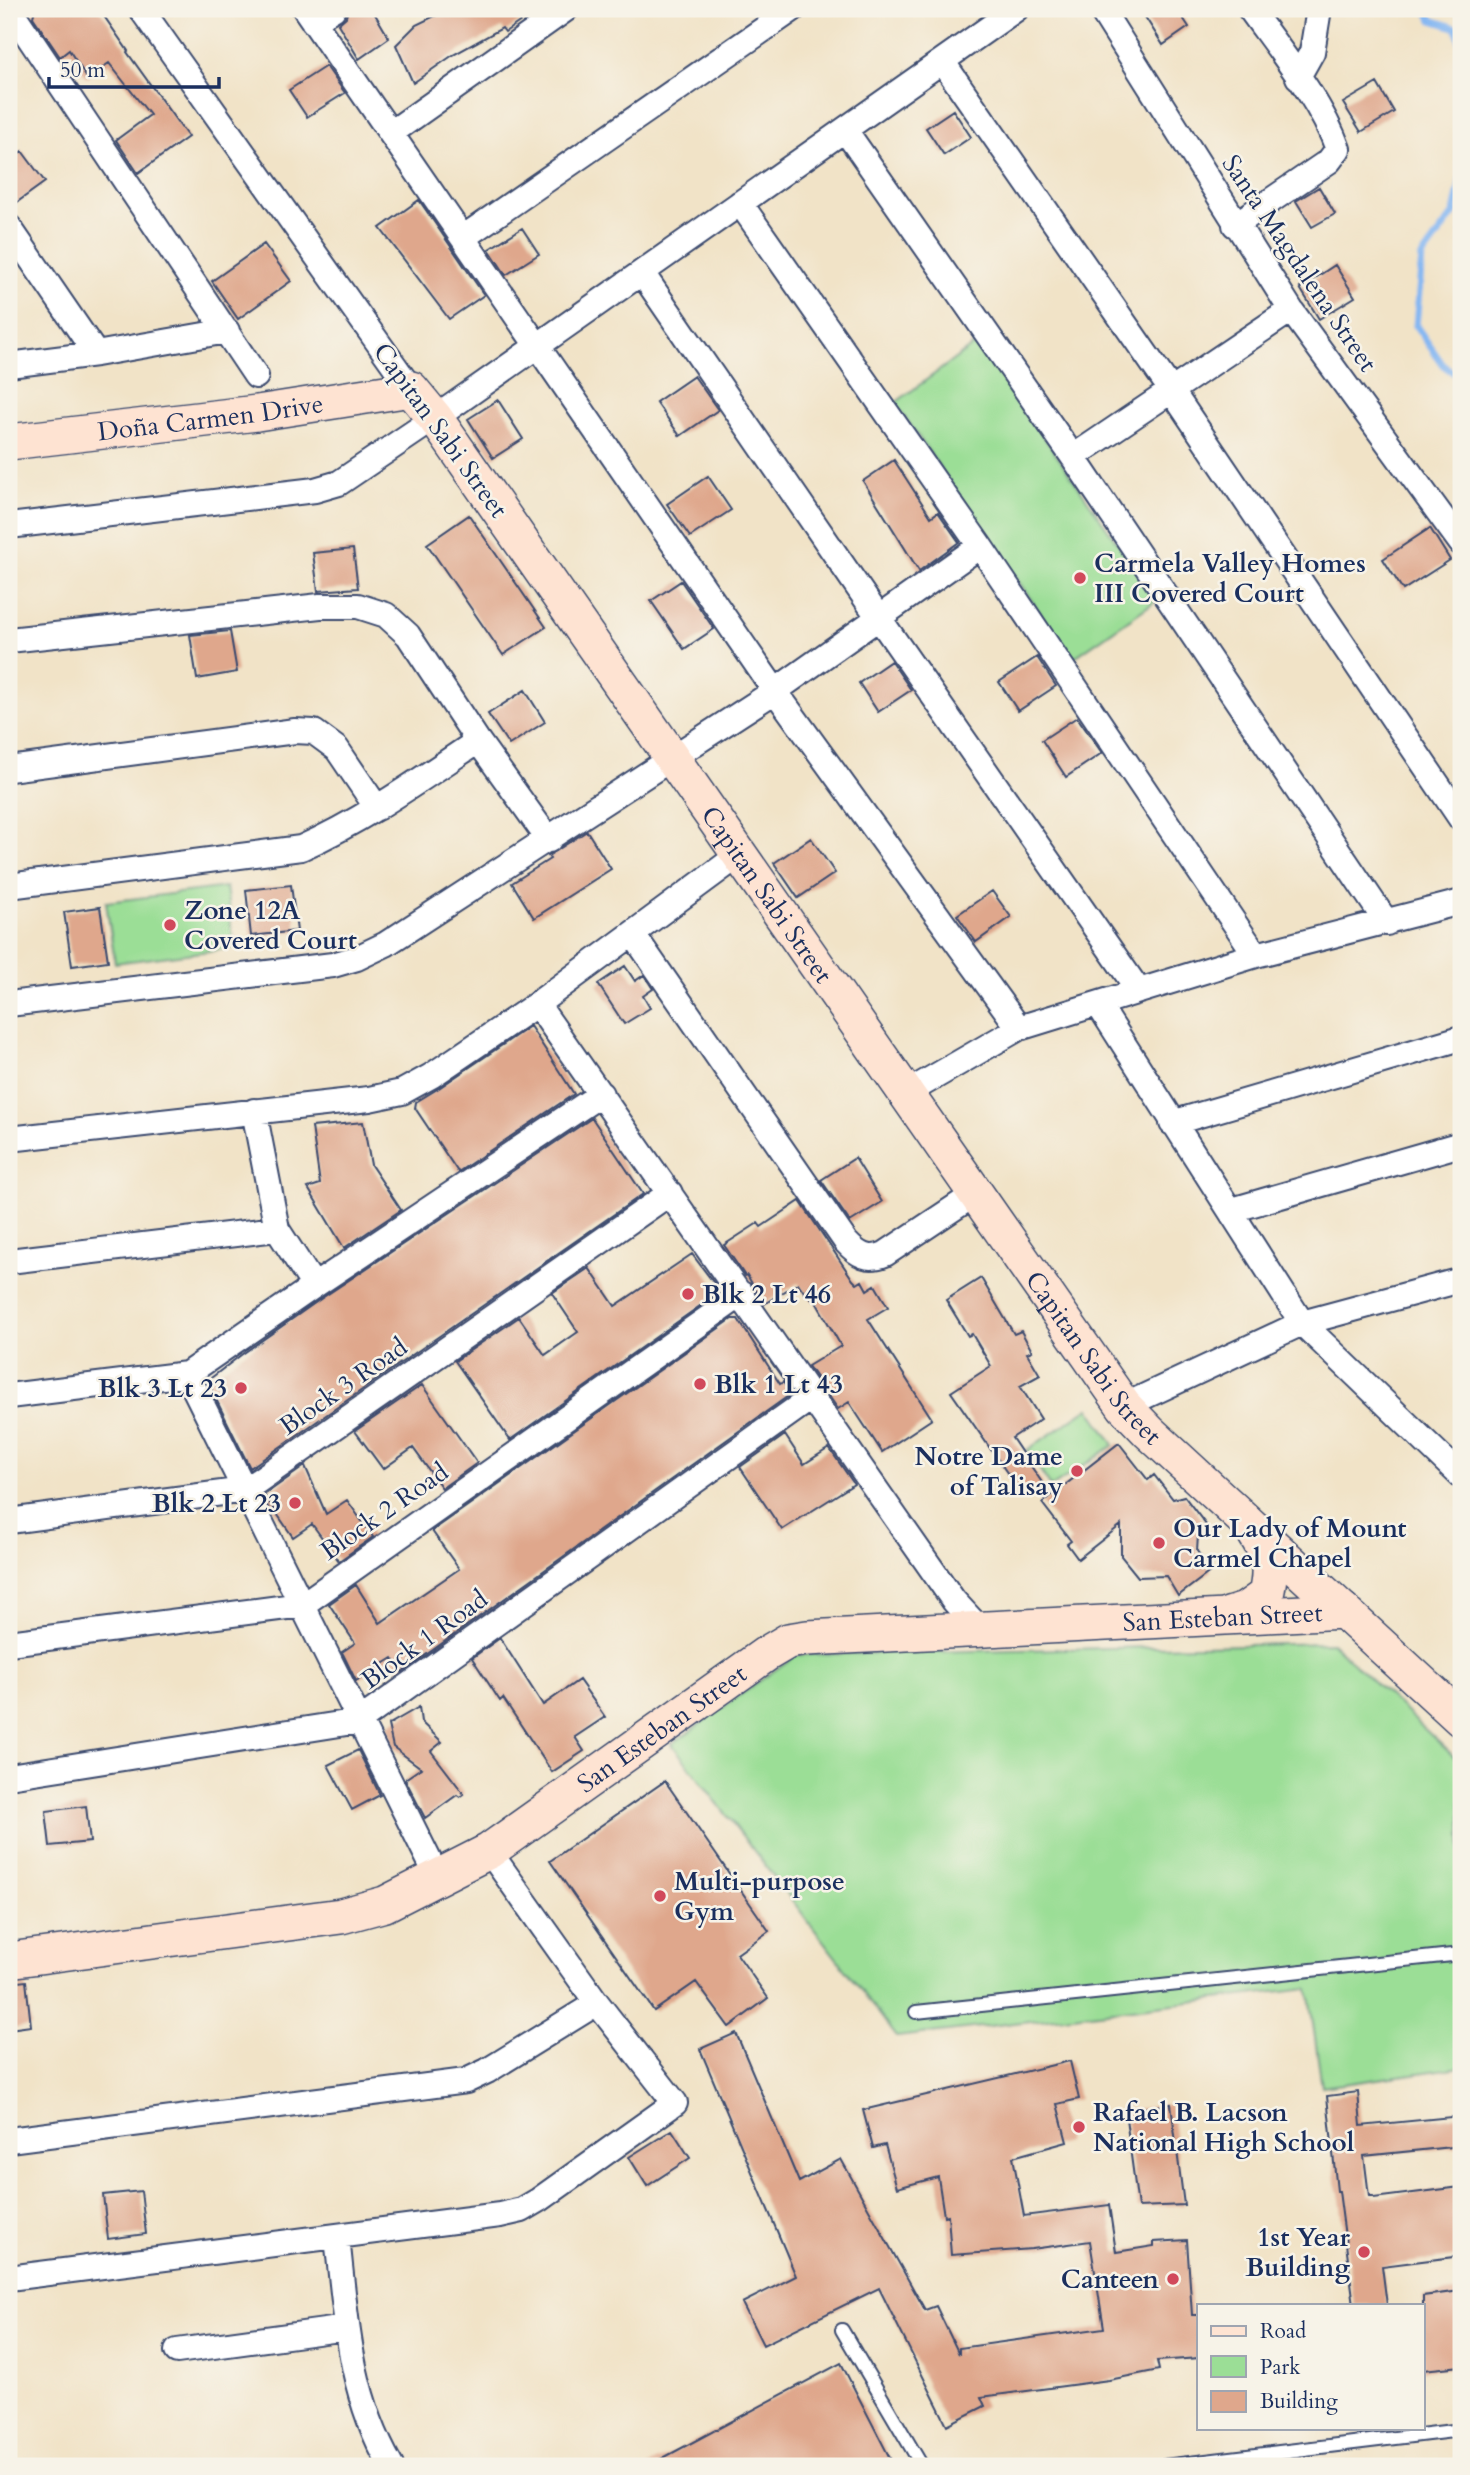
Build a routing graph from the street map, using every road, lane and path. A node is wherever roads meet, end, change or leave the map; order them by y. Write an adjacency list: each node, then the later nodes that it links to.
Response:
1 (10, 9): 20 (street)
2 (141, 9): 25 (street, Capitan Sabi Street)
3 (566, 9): 13 (street)
4 (793, 9): 17 (street)
5 (1016, 9): 10 (street)
6 (1101, 9): 15 (street, Santa Magdalena Street)
7 (1250, 9): 11 (street)
8 (1319, 9): 11 (street)
9 (317, 13): 13 (street)
10 (942, 61): 12 (street); 26 (street)
11 (1298, 77): 15 (street)
12 (845, 130): 14 (street); 29 (street)
13 (391, 133): 17 (street)
14 (740, 204): 18 (street); 32 (street)
15 (1235, 225): 19 (street, Santa Magdalena Street)
16 (9, 227): 22 (street)
17 (464, 237): 21 (street)
18 (642, 273): 21 (street); 33 (street)
19 (1291, 310): 26 (street); 31 (street, Santa Magdalena Street)
20 (227, 331): 22 (street); 24 (street)
21 (538, 345): 27 (street); 35 (street)
22 (96, 354): 23 (street)
23 (9, 365)
24 (256, 376)
25 (411, 388): 27 (street, Capitan Sabi Street); 28 (street, Doña Carmen Drive)
26 (1171, 390): 29 (street); 40 (street)
27 (435, 418): 30 (street); 37 (street, Capitan Sabi Street)
28 (9, 442)
29 (1073, 457): 45 (street)
30 (9, 526)
31 (1461, 543)
32 (981, 546): 33 (street); 47 (street)
33 (879, 618): 35 (street); 48 (street)
34 (9, 640): 36 (street)
35 (775, 691): 37 (street); 52 (street)
36 (478, 741): 39 (street); 41 (street)
37 (673, 759): 41 (street); 42 (street, Capitan Sabi Street)
38 (9, 769): 39 (street)
39 (377, 808): 43 (street)
40 (1461, 818)
41 (548, 840): 49 (street)
42 (739, 855): 46 (street); 55 (street, Capitan Sabi Street)
43 (9, 886)
44 (1461, 902): 45 (street)
45 (1387, 923): 47 (street)
46 (633, 934): 50 (street); 61 (street)
47 (1256, 956): 48 (street)
48 (1139, 991): 51 (street)
49 (9, 1004)
50 (537, 1004): 54 (street); 56 (street)
51 (1098, 1004): 52 (street); 57 (street)
52 (1019, 1028): 55 (street)
53 (1461, 1038): 57 (street)
54 (601, 1094): 60 (street); 66 (street)
55 (905, 1094): 61 (street, Capitan Sabi Street)
56 (254, 1111): 58 (street); 63 (street)
57 (1172, 1123): 62 (street)
58 (9, 1139)
59 (1461, 1144): 62 (street)
60 (670, 1193): 67 (street); 74 (street, Block 3 Road)
61 (975, 1194): 72 (street, Capitan Sabi Street)
62 (1232, 1210): 68 (street)
63 (278, 1230): 64 (street); 66 (street)
64 (9, 1261)
65 (1461, 1280): 68 (street)
66 (314, 1286): 69 (street)
67 (742, 1294): 71 (street); 77 (street, Block 2 Road)
68 (1302, 1323): 72 (street); 73 (street)
69 (187, 1374): 70 (street); 74 (street)
70 (9, 1396)
71 (811, 1398): 80 (street); 83 (street, Block 1 Road)
72 (1124, 1406): 76 (street, Capitan Sabi Street)
73 (1458, 1466)
74 (245, 1490): 75 (street, Block 3 Road); 77 (street)
75 (9, 1521)
76 (1250, 1525): 78 (street, Capitan Sabi Street); 79 (street)
77 (302, 1605): 81 (street, Block 2 Road); 83 (street)
78 (1344, 1611): 79 (street, San Esteban Street); 82 (street, Capitan Sabi Street)
79 (1220, 1617): 80 (street, San Esteban Street)
80 (979, 1628): 85 (street, San Esteban Street)
81 (9, 1643)
82 (1461, 1719)
83 (359, 1721): 84 (street, Block 1 Road); 86 (street)
84 (9, 1776)
85 (489, 1851): 86 (street, San Esteban Street); 89 (street)
86 (438, 1878): 88 (street, San Esteban Street)
87 (1461, 1954): 90 (lane)
88 (9, 1959)
89 (597, 2003): 91 (street); 92 (street)
90 (916, 2011)
91 (9, 2140)
92 (337, 2237): 93 (street); 94 (street)
93 (9, 2278)
94 (347, 2328): 96 (street); 98 (street)
95 (842, 2330): 99 (lane)
96 (177, 2351)
97 (1461, 2430): 100 (lane)
98 (391, 2466)
99 (922, 2466)
100 (1164, 2466)

